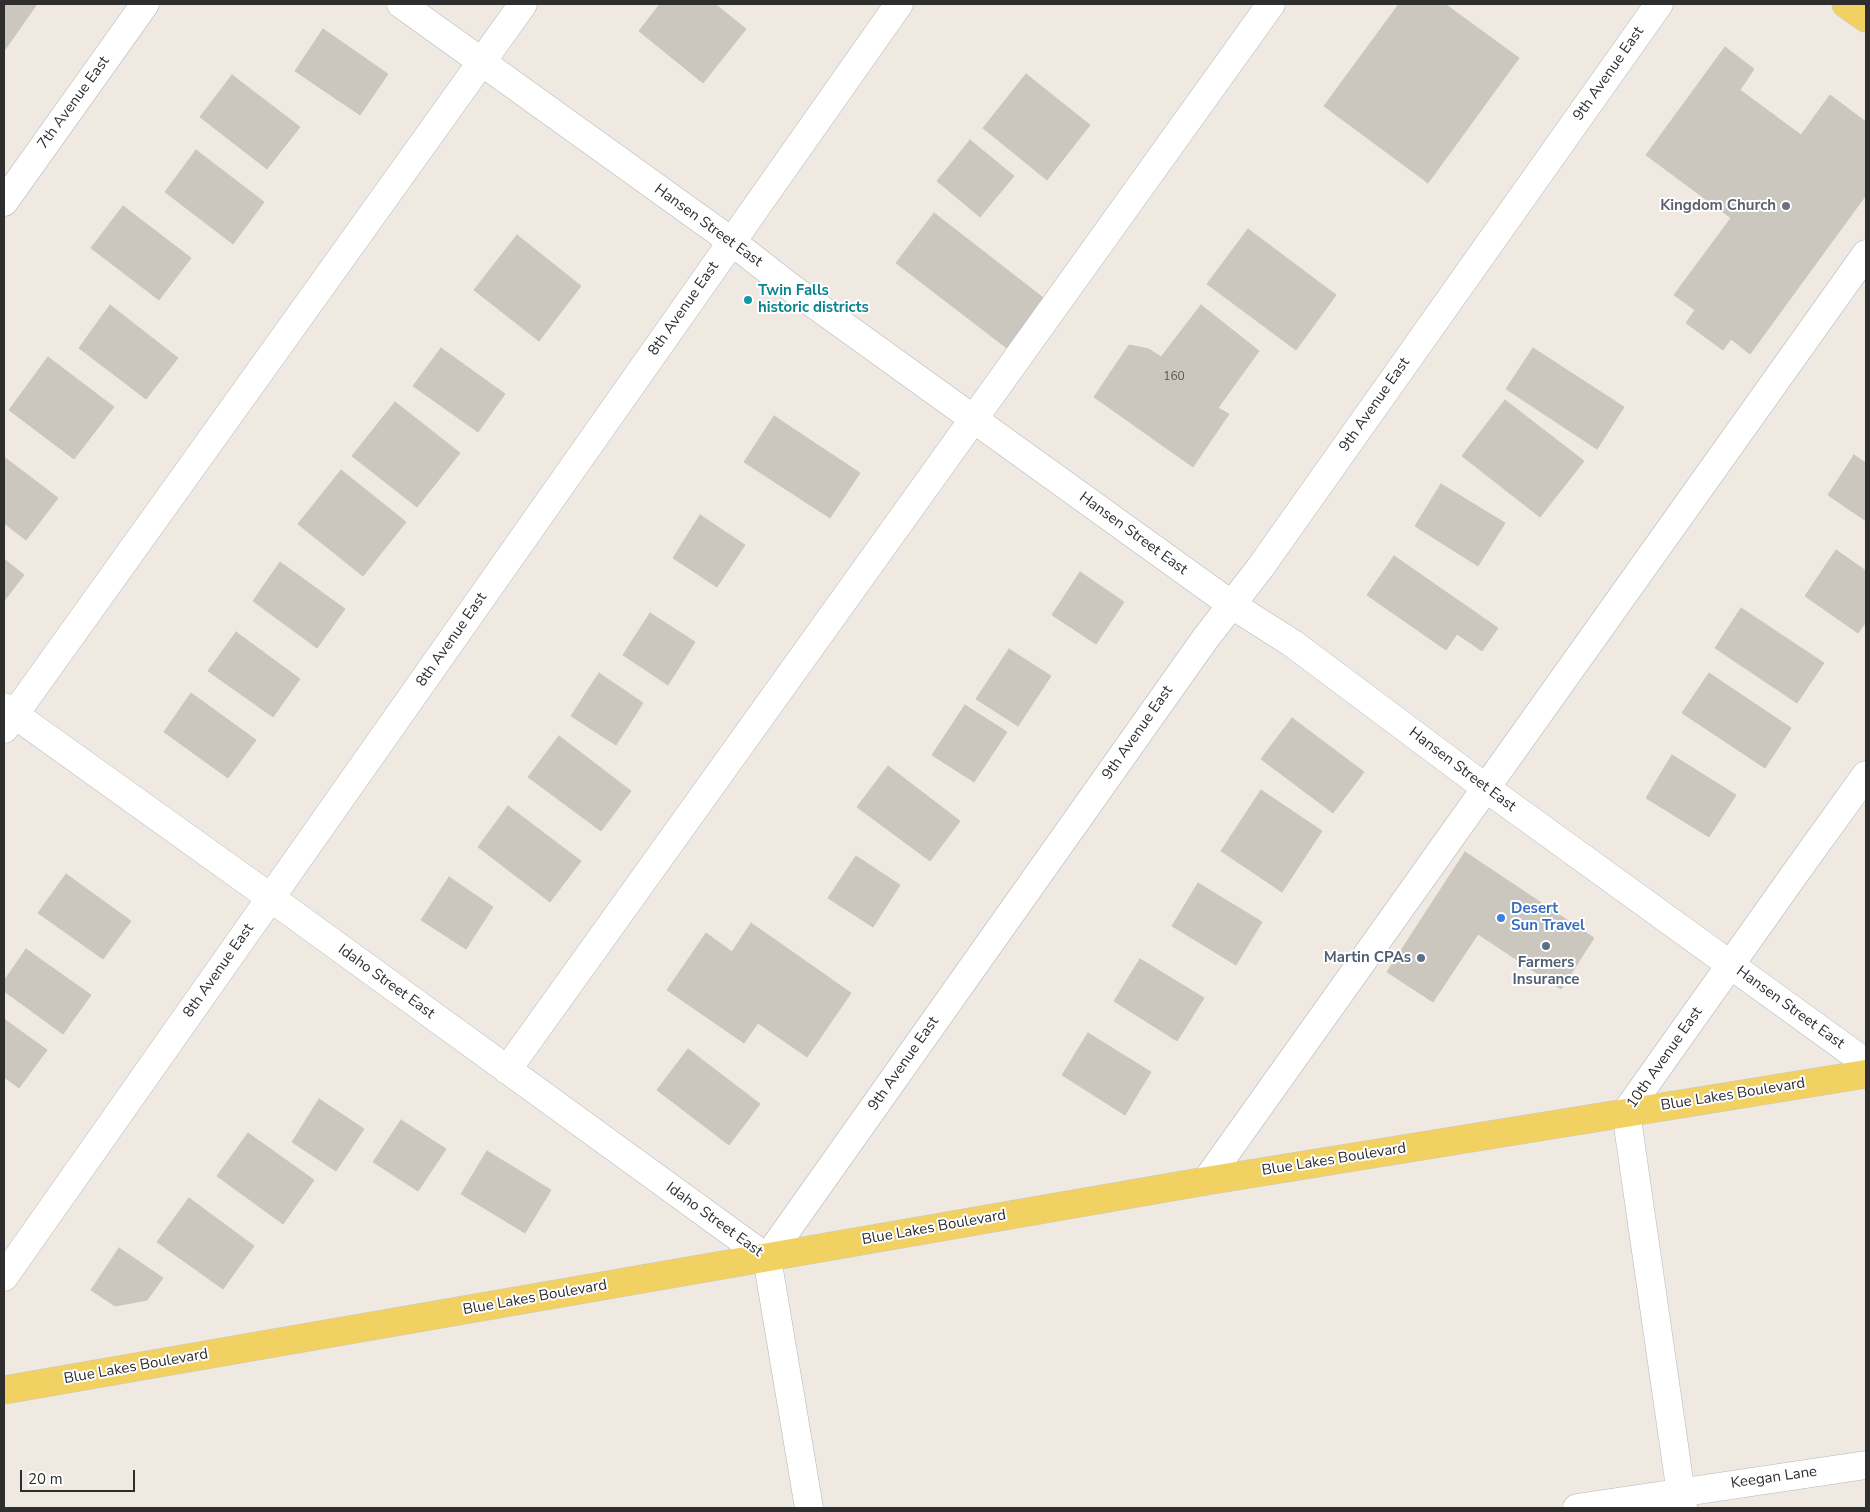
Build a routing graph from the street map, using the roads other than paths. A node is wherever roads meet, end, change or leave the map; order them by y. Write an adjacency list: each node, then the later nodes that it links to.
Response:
1 (145, 4): 10 (street, 7th Avenue East)
2 (401, 4): 9 (street, Hansen Street East)
3 (523, 4): 9 (street)
4 (899, 4): 11 (street, 8th Avenue East)
5 (1271, 4): 13 (street)
6 (1659, 4): 14 (street, 9th Avenue East)
7 (1846, 4): 8 (main road)
8 (1866, 18)
9 (481, 62): 11 (street, Hansen Street East); 15 (street)
10 (4, 202)
11 (731, 241): 13 (street, Hansen Street East); 18 (street, 8th Avenue East)
12 (1866, 254): 17 (street)
13 (974, 418): 14 (street, Hansen Street East); 21 (street)
14 (1232, 605): 17 (street, Hansen Street East); 25 (street, 9th Avenue East)
15 (7, 717): 18 (street, Idaho Street East)
16 (1866, 776): 19 (street, 10th Avenue East)
17 (1486, 788): 19 (street, Hansen Street East); 24 (street)
18 (271, 898): 21 (street, Idaho Street East); 26 (street, 8th Avenue East)
19 (1731, 965): 20 (street, Hansen Street East); 23 (street, 10th Avenue East)
20 (1866, 1063)
21 (507, 1070): 25 (street, Idaho Street East)
22 (1866, 1074): 23 (main road, Blue Lakes Boulevard)
23 (1626, 1112): 24 (main road, Blue Lakes Boulevard); 29 (street, 10th Avenue East)
24 (1206, 1181): 25 (main road, Blue Lakes Boulevard)
25 (767, 1258): 27 (main road, Blue Lakes Boulevard); 30 (street)
26 (4, 1277)
27 (4, 1390)
28 (1866, 1465): 29 (street, Keegan Lane)
29 (1682, 1500): 31 (street, Keegan Lane)
30 (808, 1508)
31 (1577, 1508)

